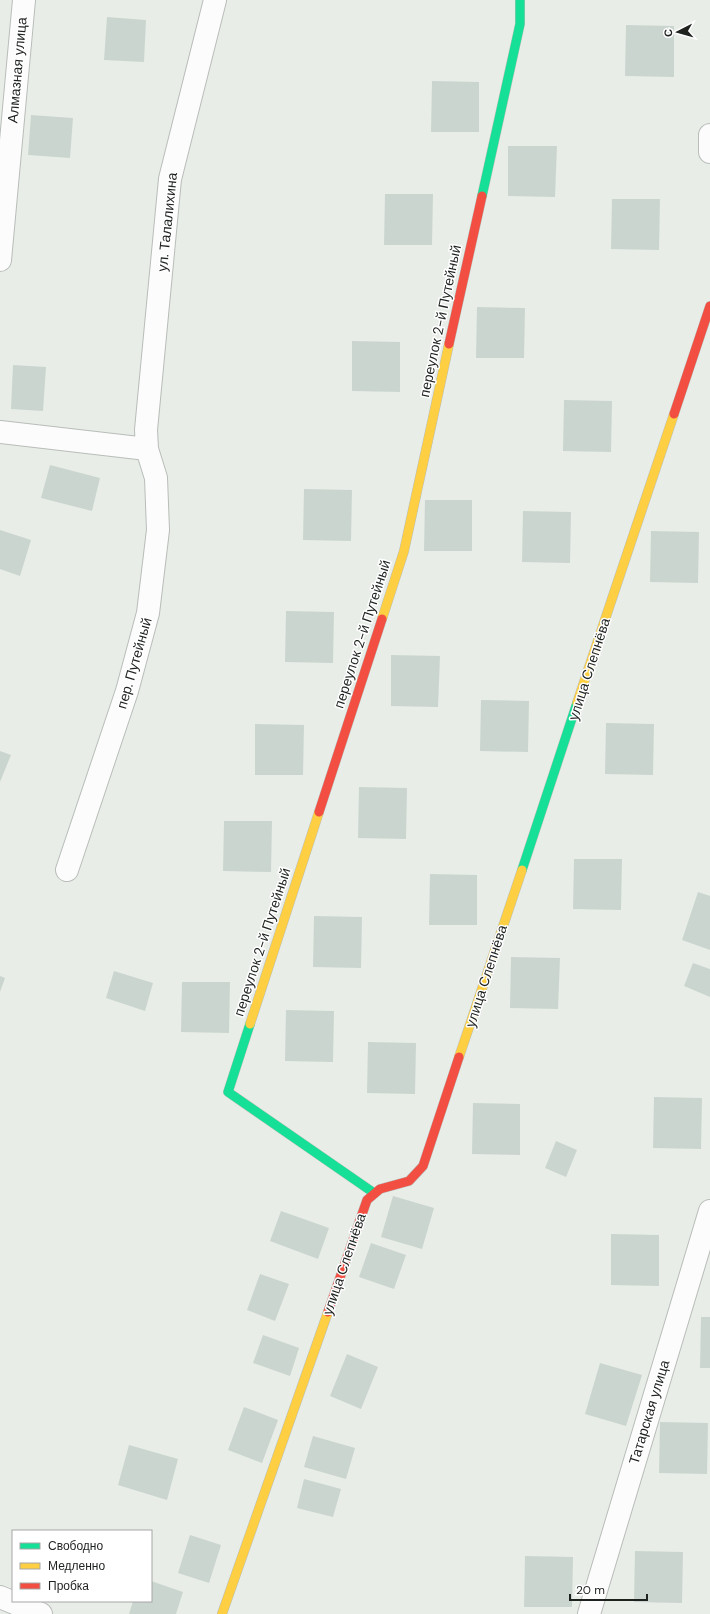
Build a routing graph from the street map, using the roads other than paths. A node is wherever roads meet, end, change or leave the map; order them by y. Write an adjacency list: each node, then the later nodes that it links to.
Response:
1 (24, 0): 6 (street, Алмазная улица)
2 (215, 0): 9 (street, ул. Талалихина)
3 (520, 0): 11 (street, переулок 2-й Путейный)
4 (710, 135): 5 (street)
5 (710, 152)
6 (0, 260)
7 (710, 306): 11 (street, улица Слепнёва)
8 (0, 432): 9 (street)
9 (147, 449): 10 (street, пер. Путейный)
10 (67, 870)
11 (374, 1194): 17 (street, улица Слепнёва)
12 (710, 1211): 18 (street, Татарская улица)
13 (0, 1596): 14 (street)
14 (12, 1601)
15 (14, 1602): 16 (street)
16 (41, 1614)
17 (222, 1614)
18 (590, 1614)

